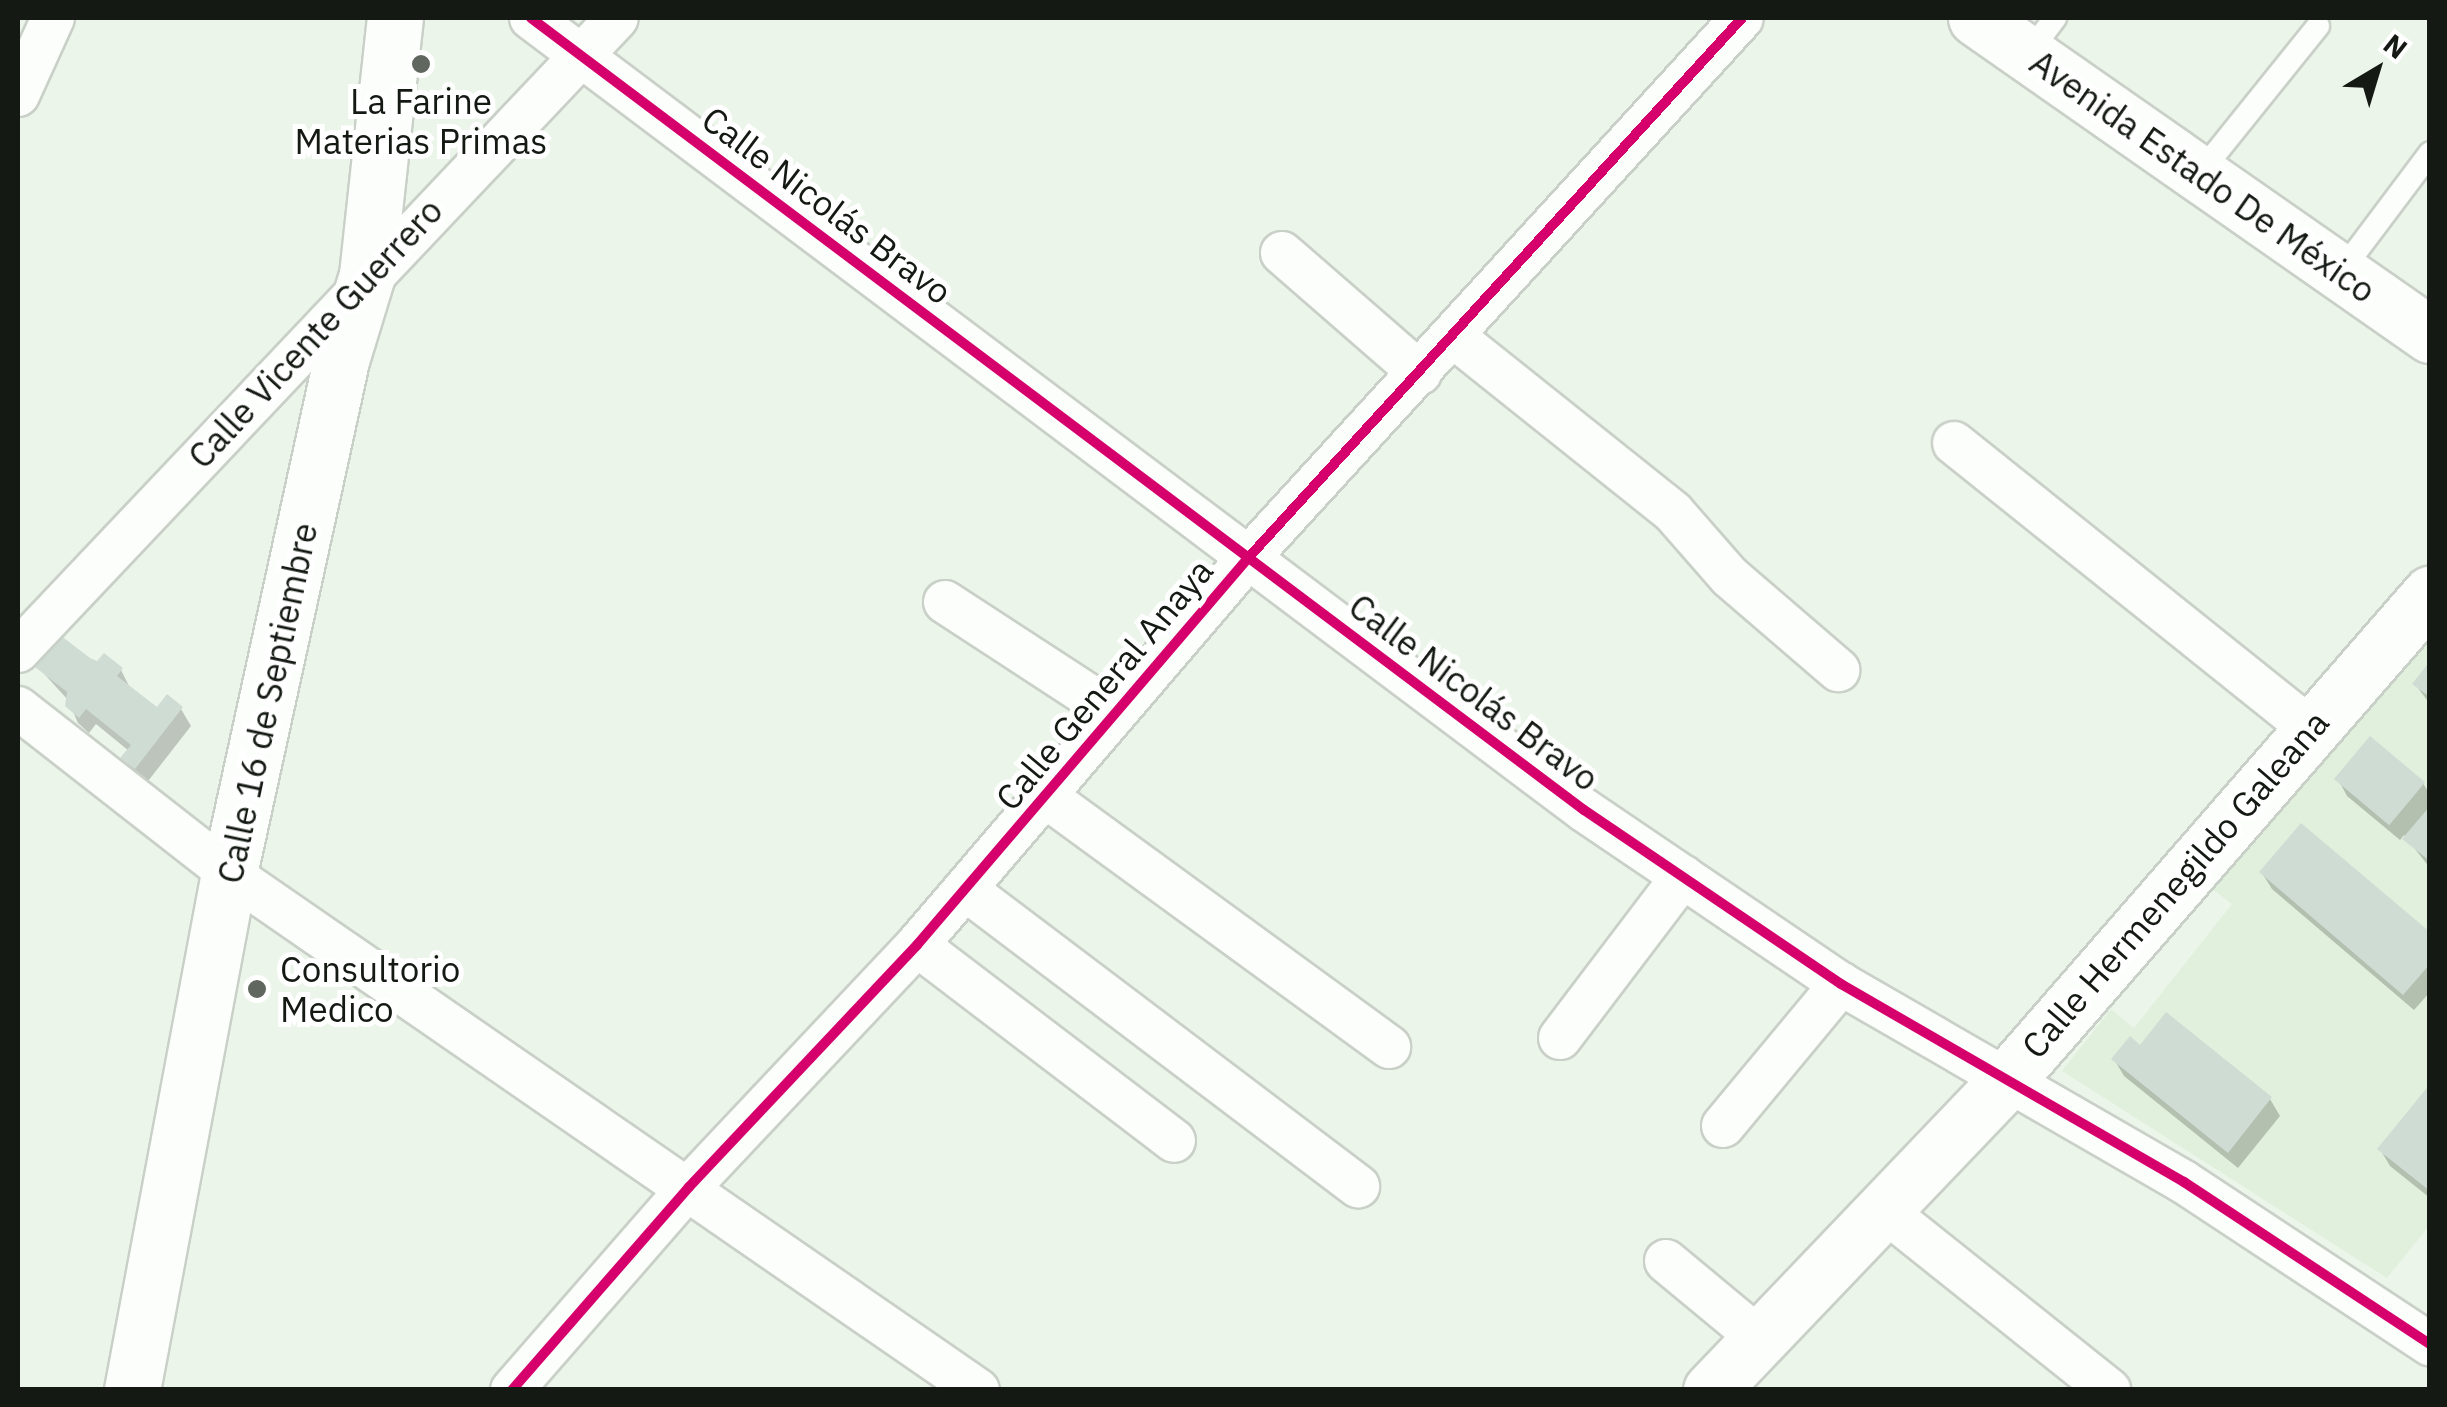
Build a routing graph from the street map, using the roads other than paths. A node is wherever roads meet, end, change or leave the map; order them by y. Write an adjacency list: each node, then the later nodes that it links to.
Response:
1 (53, 18): 10 (street)
2 (395, 18): 15 (street, Calle 16 de Septiembre)
3 (531, 18): 9 (street, Calle Nicolás Bravo)
4 (616, 18): 9 (street, Calle Vicente Guerrero)
5 (1742, 18): 16 (street, Calle General Anaya)
6 (1976, 18): 8 (street, Avenida Estado De México)
7 (2318, 26): 12 (lane)
8 (2042, 36): 12 (street, Avenida Estado De México)
9 (582, 55): 15 (street, Calle Vicente Guerrero); 20 (street, Calle Nicolás Bravo)
10 (18, 95)
11 (2430, 154): 14 (lane)
12 (2199, 174): 14 (street, Avenida Estado De México)
13 (1282, 253): 18 (street)
14 (2340, 272): 17 (street, Avenida Estado De México)
15 (367, 275): 23 (street, Calle Vicente Guerrero); 29 (street, Calle 16 de Septiembre)
16 (1454, 336): 18 (street, Calle General Anaya); 24 (street)
17 (2430, 336)
18 (1420, 373): 20 (street, Calle General Anaya)
19 (1954, 443): 27 (street)
20 (1249, 557): 26 (street, Calle General Anaya); 30 (street, Calle Nicolás Bravo)
21 (2430, 594): 27 (street, Calle Hermenegildo Galeana)
22 (945, 602): 26 (street)
23 (18, 651)
24 (1838, 670)
25 (18, 708): 29 (street)
26 (1115, 714): 28 (street, Calle General Anaya)
27 (2309, 728): 36 (street, Calle Hermenegildo Galeana)
28 (1045, 796): 31 (street, Calle General Anaya); 35 (street)
29 (230, 872): 40 (street); 45 (street, Calle 16 de Septiembre)
30 (1682, 876): 33 (street, Calle Nicolás Bravo); 34 (street)
31 (965, 889): 32 (street, Calle General Anaya); 39 (street)
32 (917, 944): 38 (street); 40 (street, Calle General Anaya)
33 (1841, 984): 36 (street, Calle Nicolás Bravo); 37 (street)
34 (1560, 1038)
35 (1388, 1048)
36 (2006, 1081): 41 (street, Calle Hermenegildo Galeana); 44 (street, Calle Nicolás Bravo)
37 (1724, 1126)
38 (1174, 1141)
39 (1358, 1186)
40 (690, 1187): 46 (street, Calle General Anaya); 47 (street)
41 (1885, 1211): 43 (street, Calle Hermenegildo Galeana); 49 (street)
42 (1666, 1261): 43 (street)
43 (1760, 1339): 48 (street, Calle Hermenegildo Galeana)
44 (2430, 1344)
45 (132, 1390)
46 (512, 1390)
47 (978, 1390)
48 (1712, 1390)
49 (2109, 1390)

